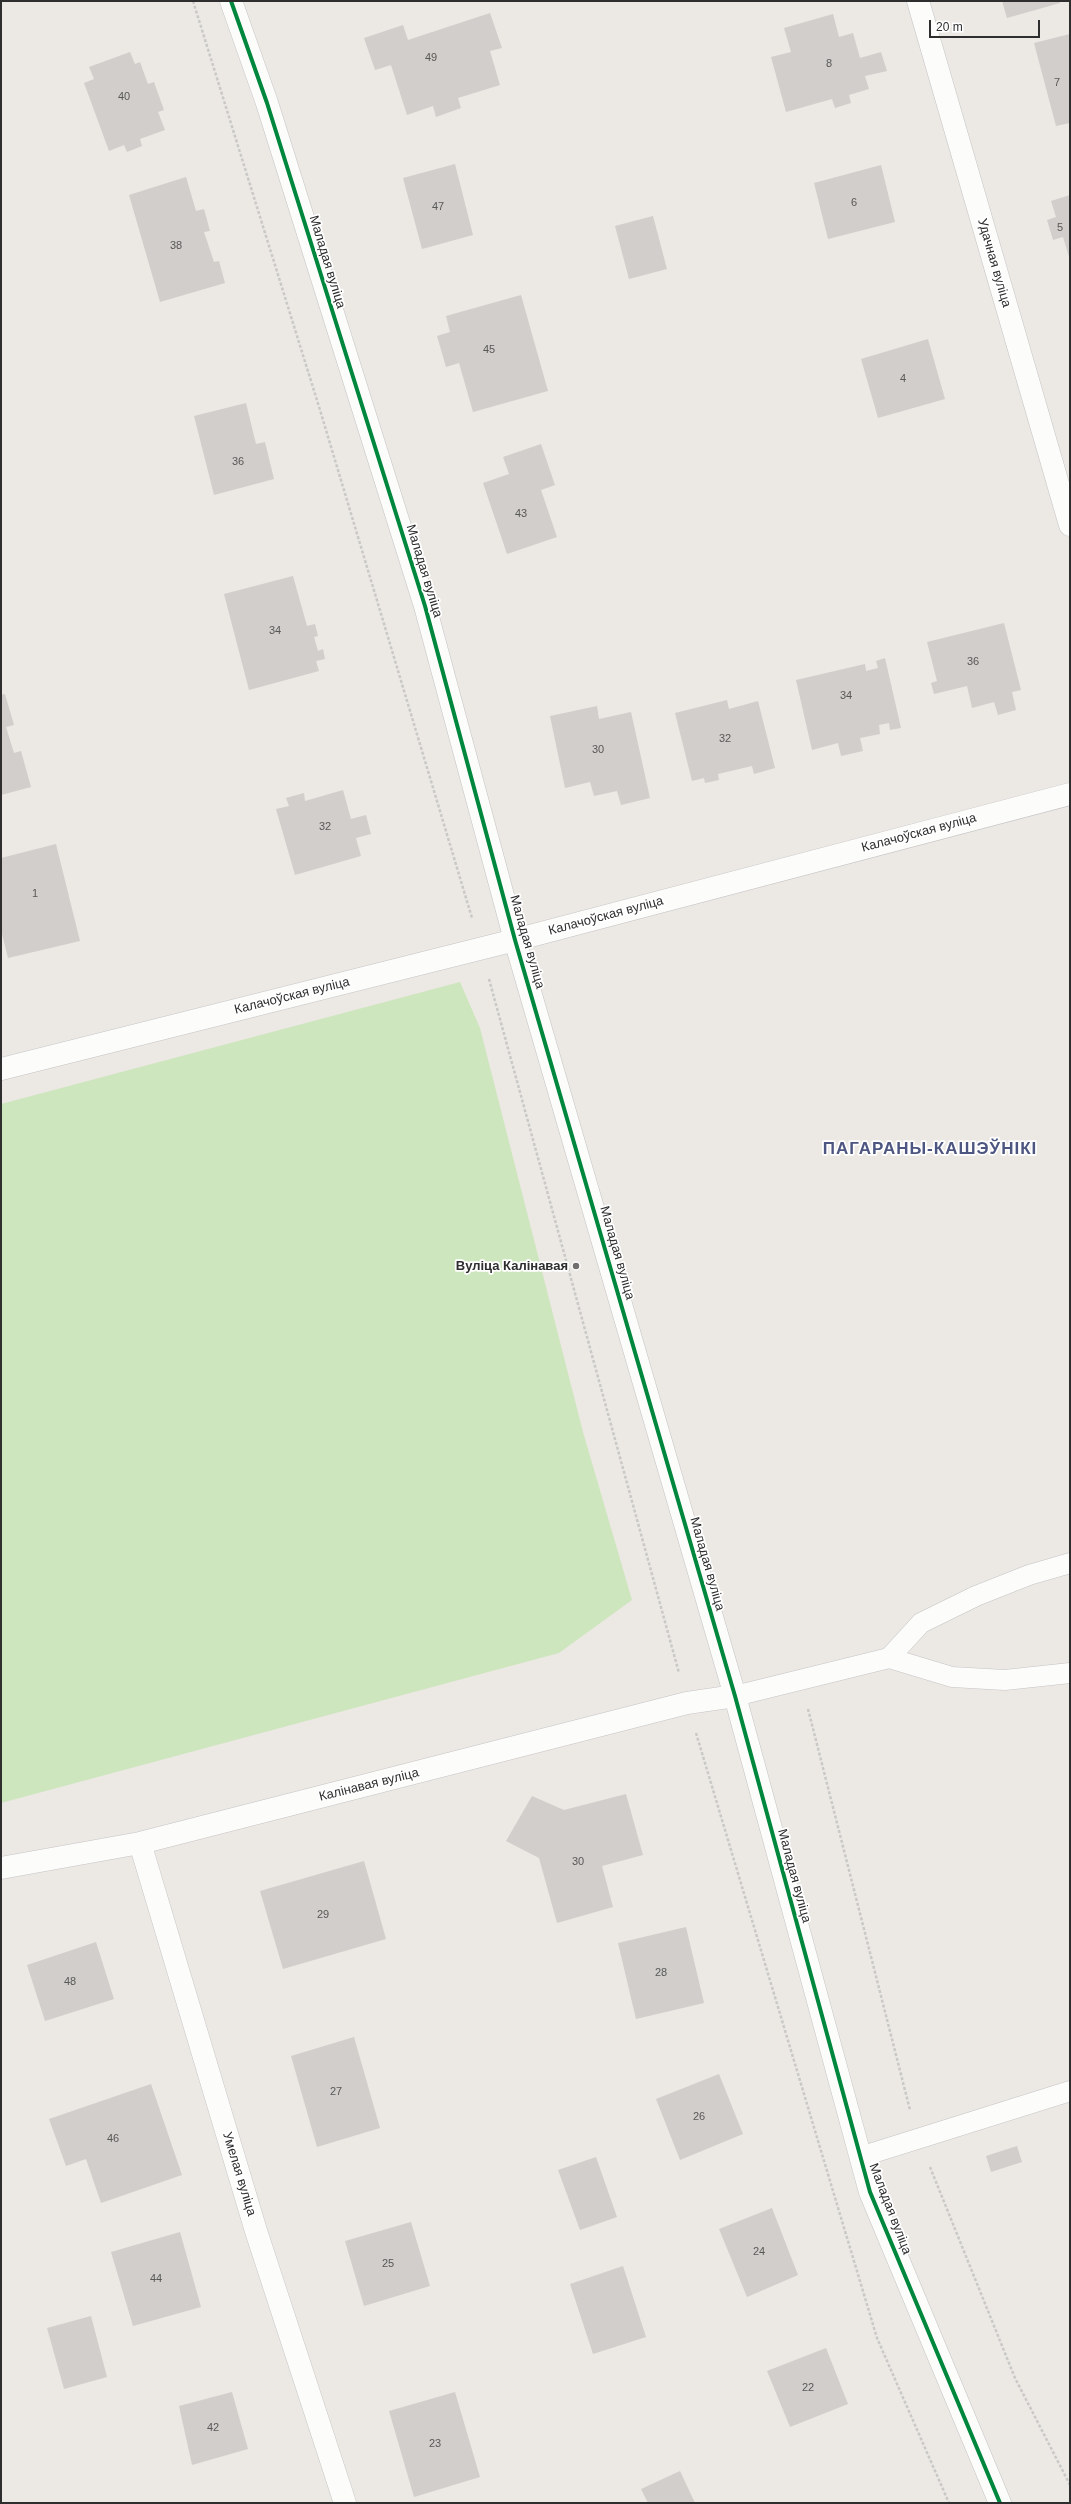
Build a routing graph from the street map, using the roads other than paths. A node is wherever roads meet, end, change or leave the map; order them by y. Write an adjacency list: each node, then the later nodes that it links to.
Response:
1 (231, 1): 5 (street, Маладая вуліца)
2 (918, 1): 3 (street, Удачная вуліца)
3 (1070, 525)
4 (1070, 794): 5 (street, Калачоўская вуліца)
5 (516, 940): 6 (street, Калачоўская вуліца); 10 (street, Маладая вуліца)
6 (1, 1069)
7 (1070, 1563): 8 (lane)
8 (889, 1658): 9 (lane); 10 (lane)
9 (1070, 1673)
10 (735, 1696): 11 (street, Калінавая вуліца); 14 (street, Маладая вуліца)
11 (140, 1843): 12 (street, Калінавая вуліца); 15 (street, Умелая вуліца)
12 (1, 1868)
13 (1070, 2091): 14 (lane)
14 (860, 2157): 16 (street, Маладая вуліца)
15 (345, 2503)
16 (1000, 2503)

